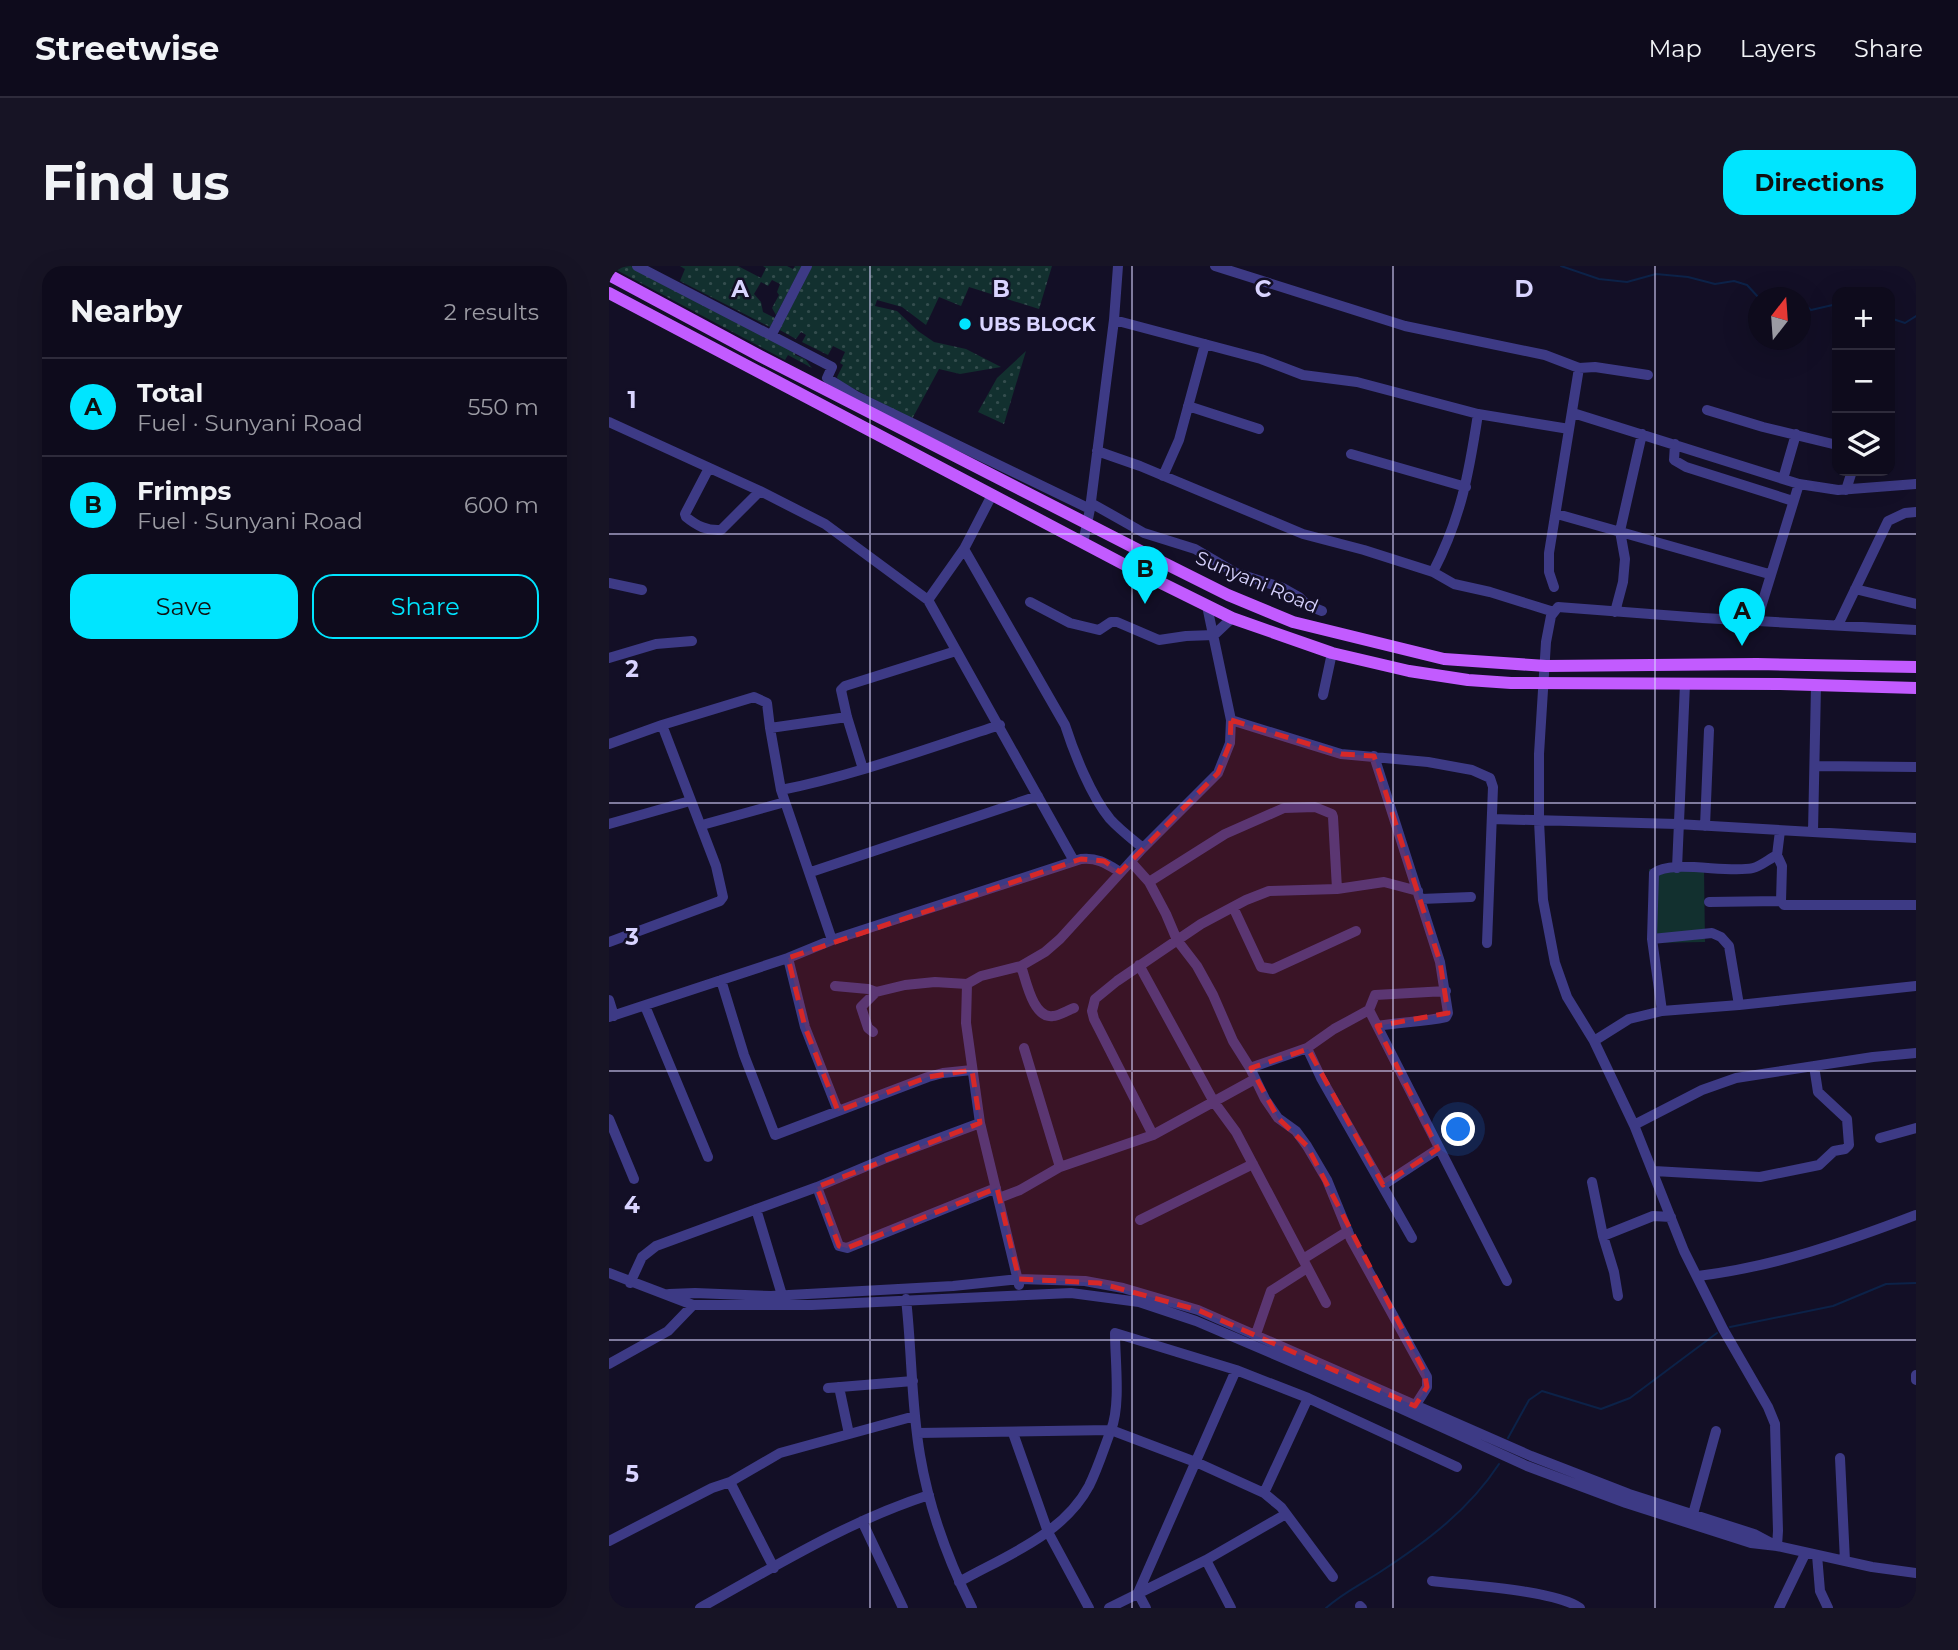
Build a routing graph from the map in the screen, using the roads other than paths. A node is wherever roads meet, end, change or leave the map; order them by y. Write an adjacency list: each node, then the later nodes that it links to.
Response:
1 (637, 266): 8 (street)
2 (807, 266): 8 (street)
3 (1118, 266): 7 (street)
4 (1215, 266): 10 (street)
5 (609, 275): 41 (main road, Sunyani Road)
6 (609, 293): 36 (main road)
7 (1114, 320): 9 (street); 23 (street)
8 (772, 334): 38 (street)
9 (1205, 344): 12 (street); 15 (street)
10 (1579, 368): 11 (street); 14 (street)
11 (1649, 375)
12 (1188, 406): 17 (street); 28 (street)
13 (1707, 410): 20 (street)
14 (1573, 413): 18 (street); 19 (street)
15 (1478, 414): 18 (street); 33 (street)
16 (609, 422): 26 (street)
17 (1259, 429)
18 (1569, 429): 40 (street)
19 (1641, 434): 21 (street); 42 (street)
20 (1796, 435): 22 (street); 30 (street)
21 (1675, 444): 25 (street); 27 (street)
22 (1832, 444)
23 (1097, 451): 28 (street); 38 (street)
24 (1351, 454): 33 (street)
25 (1719, 457): 27 (street); 30 (street)
26 (709, 468): 35 (street); 35 (street)
27 (1713, 475): 37 (street)
28 (1163, 476): 45 (street)
29 (1850, 476): 34 (street)
30 (1783, 479): 31 (street)
31 (1799, 484): 34 (street); 37 (street)
32 (1916, 484): 34 (street)
33 (1467, 487): 45 (street)
34 (1846, 490)
35 (760, 491): 51 (street)
36 (992, 495): 43 (main road); 44 (street)
37 (1793, 501): 46 (street)
38 (1090, 506): 41 (street); 55 (street)
39 (1916, 512): 49 (street)
40 (1557, 514): 42 (street); 48 (street)
41 (1087, 523): 43 (street); 67 (main road, Sunyani Road)
42 (1620, 531): 46 (street); 57 (street)
43 (1083, 543): 54 (main road)
44 (964, 549): 51 (street); 98 (street)
45 (1433, 572): 56 (street)
46 (1769, 574): 59 (street)
47 (609, 583): 50 (street)
48 (1554, 587)
49 (1855, 589): 53 (street); 60 (street)
50 (642, 590)
51 (928, 600): 64 (street)
52 (1030, 602): 62 (street)
53 (1916, 604)
54 (1206, 606): 58 (main road); 62 (street)
55 (1322, 611)
56 (1554, 612): 57 (street); 67 (street)
57 (1615, 612): 59 (street)
58 (1231, 618): 62 (street); 65 (main road)
59 (1756, 620): 60 (street)
60 (1838, 625): 61 (street)
61 (1916, 630)
62 (1214, 635): 75 (street)
63 (692, 640): 66 (street)
64 (956, 651): 74 (street); 77 (street)
65 (1332, 653): 70 (main road); 73 (street)
66 (609, 657)
67 (1546, 666): 68 (main road, Sunyani Road); 70 (street)
68 (1916, 667)
69 (1685, 684): 70 (main road); 71 (main road); 92 (street)
70 (1544, 685): 90 (street)
71 (1817, 686): 72 (main road); 82 (street)
72 (1916, 688)
73 (1323, 695)
74 (846, 717): 78 (street); 84 (street)
75 (1231, 720): 81 (street); 98 (street)
76 (662, 725): 78 (street); 80 (street); 87 (street)
77 (1000, 725): 84 (street); 86 (street)
78 (770, 728): 85 (street)
79 (1709, 730): 94 (street)
80 (609, 744)
81 (1374, 756): 89 (street); 107 (street)
82 (1816, 765): 83 (street); 96 (street)
83 (1916, 767)
84 (863, 769): 85 (street)
85 (781, 789): 88 (street)
86 (1038, 796): 100 (street); 103 (street)
87 (690, 801): 91 (street); 93 (street)
88 (785, 802): 93 (street); 103 (street)
89 (1492, 819): 90 (street); 118 (street)
90 (1539, 821): 92 (street); 137 (street)
91 (609, 824)
92 (1677, 824): 94 (street); 102 (street)
93 (702, 825): 117 (street)
94 (1705, 826): 95 (street)
95 (1780, 831): 96 (street); 99 (street)
96 (1814, 832): 97 (street)
97 (1916, 838)
98 (1143, 848): 101 (street)
99 (1777, 855): 102 (street); 109 (street)
100 (1075, 861): 104 (street); 115 (street)
101 (1131, 862): 104 (street); 105 (street)
102 (1677, 868): 114 (street)
103 (811, 872): 115 (street)
104 (1120, 872): 121 (street)
105 (1149, 883): 106 (street); 116 (street)
106 (1337, 889): 107 (street); 112 (street)
107 (1420, 895): 108 (street); 126 (street)
108 (1471, 897)
109 (1781, 901): 110 (street); 111 (street)
110 (1709, 902)
111 (1916, 905)
112 (1233, 907): 113 (street); 116 (street)
113 (1356, 931)
114 (1651, 939): 129 (street); 133 (street)
115 (832, 940): 119 (street)
116 (1177, 940): 120 (street); 143 (street)
117 (609, 942)
118 (1487, 943)
119 (788, 958): 122 (street); 145 (street)
120 (1139, 965): 144 (street); 150 (street)
121 (1021, 966): 123 (street); 131 (street)
122 (721, 980): 130 (street); 145 (street)
123 (967, 984): 127 (street); 142 (street)
124 (835, 986): 127 (street)
125 (1916, 986): 129 (street)
126 (1446, 990): 132 (street); 135 (street)
127 (876, 992): 136 (street)
128 (609, 1000): 134 (street)
129 (1739, 1005): 133 (street)
130 (645, 1006): 134 (street); 153 (street)
131 (1075, 1008)
132 (1369, 1010): 135 (street); 139 (street)
133 (1662, 1011): 137 (street)
134 (612, 1017)
135 (1377, 1026): 152 (street)
136 (873, 1032)
137 (1594, 1041): 148 (street)
138 (1024, 1048): 155 (street)
139 (1307, 1048): 143 (street); 159 (street)
140 (1916, 1053): 141 (street)
141 (1814, 1066): 148 (street); 156 (street)
142 (972, 1070): 145 (street); 147 (street)
143 (1253, 1074): 144 (street); 166 (street)
144 (1214, 1102): 150 (street); 154 (street)
145 (838, 1111)
146 (609, 1119): 157 (street)
147 (980, 1123): 160 (street); 161 (street)
148 (1634, 1125): 156 (street)
149 (1916, 1128): 151 (street)
150 (1153, 1135): 155 (street)
151 (1880, 1138)
152 (1439, 1149): 159 (street); 173 (street)
153 (708, 1157)
154 (1253, 1164): 165 (street); 169 (street)
155 (1060, 1167): 161 (street)
156 (1654, 1171): 164 (street)
157 (634, 1179)
158 (1592, 1182): 167 (street)
159 (1383, 1185): 168 (street)
160 (817, 1187): 161 (street); 162 (street)
161 (998, 1193): 172 (street)
162 (756, 1209): 174 (street); 176 (street)
163 (1916, 1215): 171 (street)
164 (1671, 1217): 167 (street); 171 (street)
165 (1140, 1220)
166 (1349, 1231): 169 (street); 187 (street)
167 (1603, 1236): 178 (street)
168 (1412, 1238)
169 (1305, 1264): 180 (street); 182 (street)
170 (609, 1273): 174 (street)
171 (1698, 1276): 205 (street)
172 (1019, 1279): 176 (street); 177 (street); 182 (street)
173 (1507, 1281)
174 (630, 1283): 175 (street)
175 (667, 1294): 176 (street); 181 (street)
176 (782, 1295)
177 (1018, 1295): 179 (street); 205 (street)
178 (1618, 1296)
179 (906, 1299): 181 (street); 185 (street)
180 (1326, 1303)
181 (693, 1306): 183 (street)
182 (1257, 1334): 187 (street)
183 (609, 1364)
184 (1236, 1370): 186 (street); 189 (street); 195 (street)
185 (913, 1381): 188 (street); 193 (street)
186 (1308, 1398): 196 (street); 198 (street)
187 (1415, 1406): 201 (street)
188 (915, 1416): 191 (street); 193 (street)
189 (1111, 1430): 192 (street); 195 (street); 203 (street)
190 (1716, 1431): 201 (street)
191 (917, 1433): 192 (street); 199 (street)
192 (1013, 1433): 203 (street)
193 (849, 1434): 197 (street)
194 (1840, 1458): 208 (street)
195 (1198, 1462): 198 (street); 214 (street)
196 (1457, 1467)
197 (730, 1482): 204 (street); 209 (street)
198 (1264, 1493): 200 (street)
199 (929, 1495): 202 (street); 213 (street)
200 (1286, 1514): 207 (street); 211 (street)
201 (1693, 1514): 205 (street)
202 (862, 1521): 209 (street); 216 (street)
203 (1048, 1532): 213 (street); 218 (street)
204 (609, 1541)
205 (1777, 1546): 206 (street)
206 (1811, 1555): 208 (street); 223 (street); 224 (street)
207 (1206, 1560): 214 (street); 221 (street)
208 (1845, 1562): 210 (street)
209 (774, 1568): 215 (street)
210 (1916, 1573)
211 (1333, 1577)
212 (1432, 1581): 222 (street)
213 (959, 1582): 217 (street)
214 (1138, 1593): 219 (street); 220 (street)
215 (708, 1606)
216 (903, 1608)
217 (972, 1608)
218 (1089, 1608)
219 (1109, 1608)
220 (1146, 1608)
221 (1231, 1608)
222 (1580, 1608)
223 (1779, 1608)
224 (1828, 1608)

